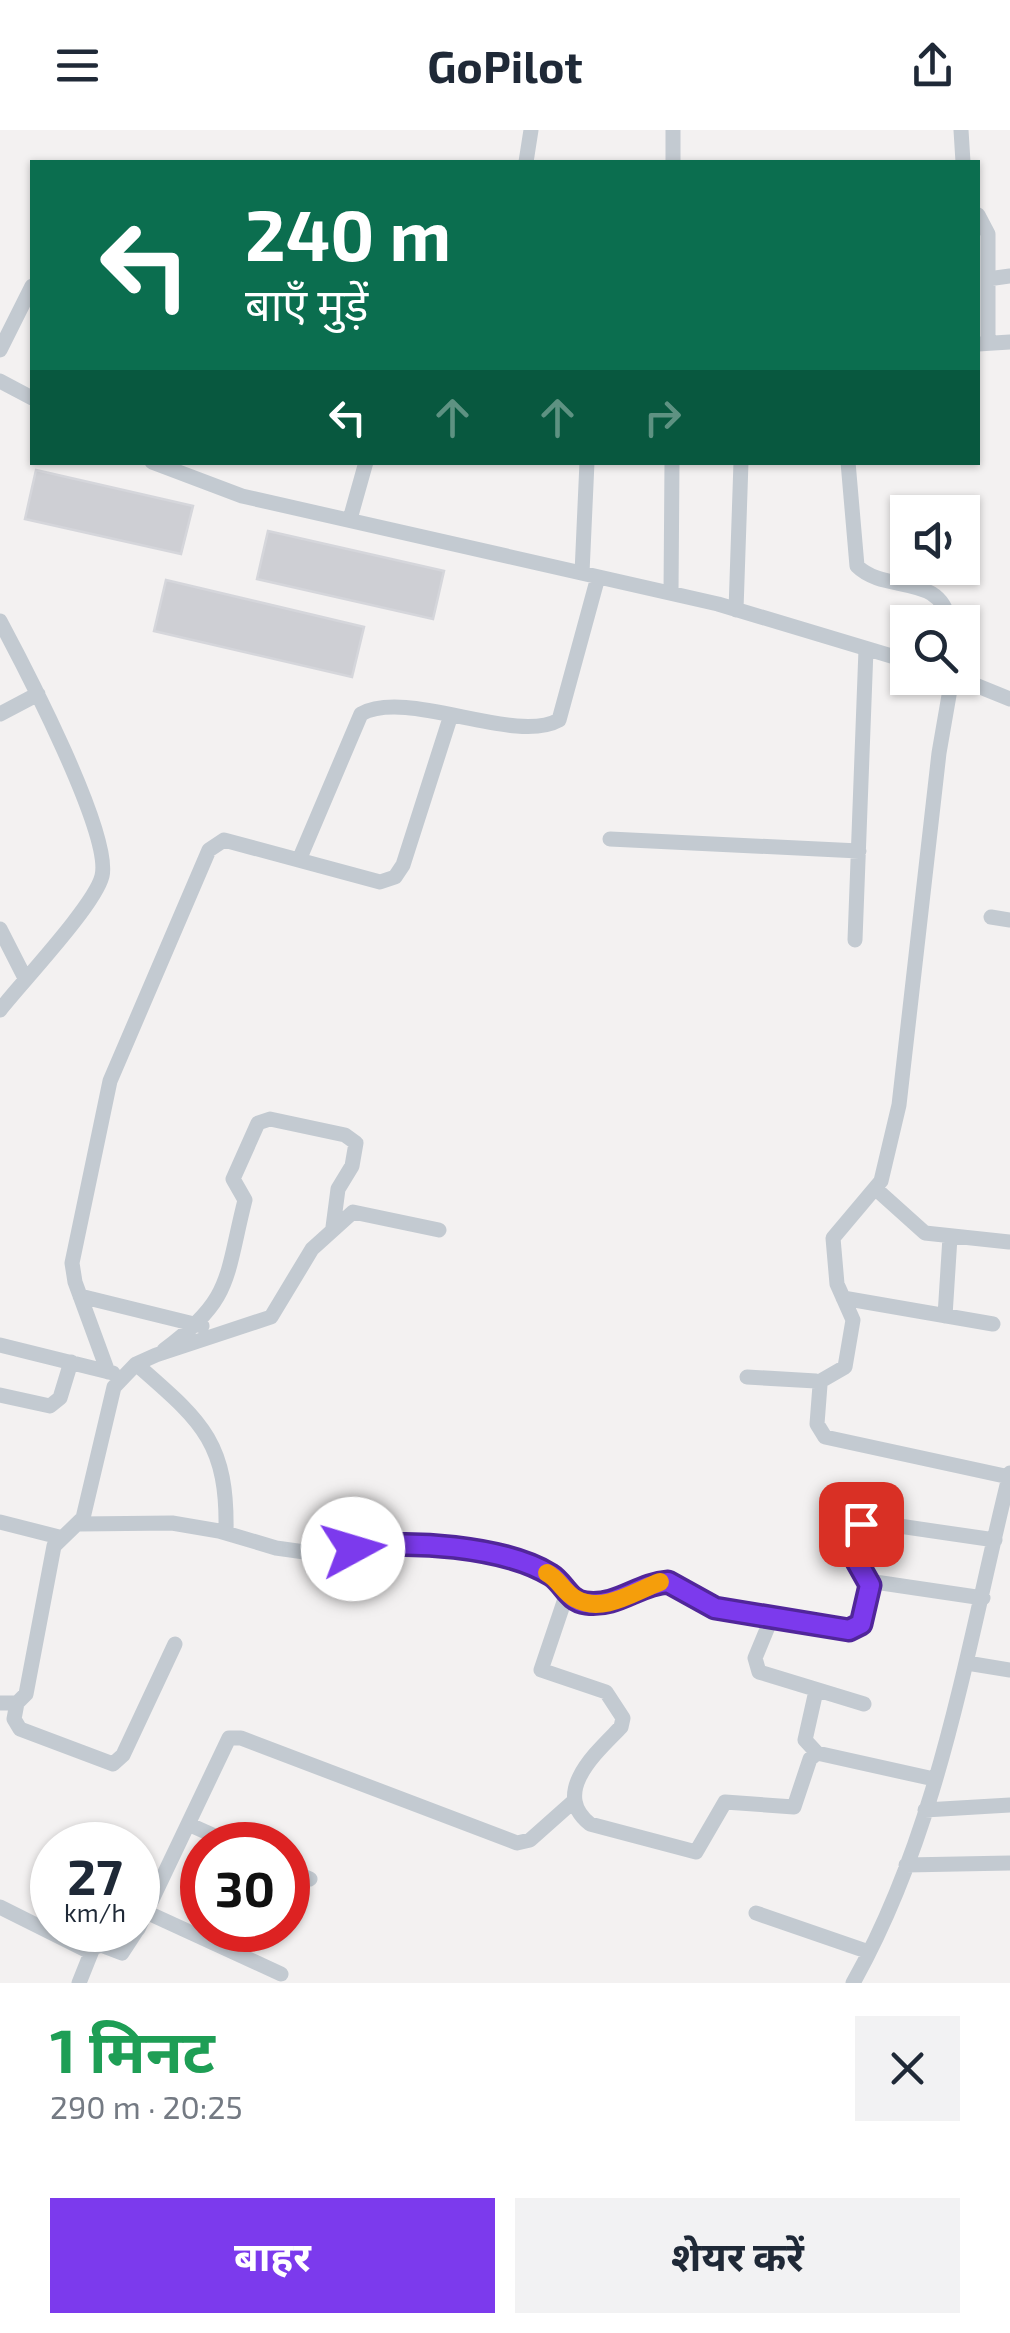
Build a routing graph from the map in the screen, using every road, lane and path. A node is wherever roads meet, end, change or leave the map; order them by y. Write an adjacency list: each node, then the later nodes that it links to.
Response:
1 (530, 130): 4 (street)
2 (673, 130): 5 (street)
3 (962, 130): 6 (street)
4 (526, 160)
5 (673, 160)
6 (963, 160)
7 (980, 219): 9 (street)
8 (1010, 276): 9 (street)
9 (988, 279): 11 (street)
10 (30, 290): 13 (street)
11 (983, 342): 12 (street)
12 (1010, 342)
13 (0, 350)
14 (0, 382): 15 (street)
15 (30, 397)
16 (160, 465): 22 (street)
17 (365, 465): 22 (street)
18 (588, 465): 23 (street)
19 (672, 465): 24 (street)
20 (741, 465): 26 (street)
21 (848, 465): 25 (street)
22 (350, 519): 23 (street)
23 (590, 575): 24 (street); 35 (street)
24 (671, 594): 26 (street)
25 (943, 605)
26 (736, 610): 28 (street)
27 (0, 622): 31 (street)
28 (866, 650): 29 (street); 37 (street)
29 (890, 656)
30 (980, 687): 33 (street)
31 (38, 694): 34 (street); 43 (street)
32 (951, 695): 45 (street)
33 (1010, 698)
34 (0, 714)
35 (451, 715): 38 (street); 38 (street)
36 (610, 839): 37 (street)
37 (859, 851): 42 (street)
38 (299, 860): 50 (street)
39 (991, 917): 40 (street)
40 (1010, 920)
41 (0, 929): 43 (street)
42 (855, 940)
43 (25, 978): 44 (street)
44 (0, 1010)
45 (876, 1189): 48 (street); 51 (street)
46 (333, 1227): 47 (street); 53 (street); 55 (street)
47 (439, 1230)
48 (950, 1236): 49 (street); 52 (street)
49 (1009, 1242)
50 (80, 1296): 53 (street); 59 (street)
51 (844, 1298): 52 (street); 61 (street)
52 (945, 1316): 54 (street)
53 (198, 1324): 55 (street); 57 (street)
54 (993, 1324)
55 (214, 1339): 57 (street)
56 (0, 1345): 58 (street)
57 (156, 1355): 59 (street)
58 (71, 1362): 59 (street); 62 (street)
59 (122, 1370): 65 (street); 66 (street)
60 (748, 1376): 61 (street)
61 (819, 1382): 63 (street)
62 (0, 1395)
63 (1010, 1475): 68 (street)
64 (0, 1522): 67 (street)
65 (80, 1524): 66 (street); 67 (street)
66 (226, 1532): 70 (street)
67 (59, 1538): 78 (street)
68 (995, 1540): 69 (street); 71 (street)
69 (870, 1585): 71 (street); 72 (street)
70 (567, 1592): 72 (street); 82 (street)
71 (982, 1598): 74 (street)
72 (772, 1617): 76 (street)
73 (174, 1644): 78 (street)
74 (967, 1663): 75 (street); 81 (street)
75 (1010, 1670)
76 (816, 1691): 79 (street); 80 (street)
77 (0, 1703): 78 (street)
78 (18, 1703)
79 (864, 1704)
80 (817, 1753): 81 (street); 82 (street)
81 (934, 1779): 84 (street)
82 (575, 1800): 85 (street)
83 (1010, 1806): 84 (street)
84 (925, 1810): 88 (street)
85 (189, 1822)
86 (180, 1841): 89 (street)
87 (1010, 1863): 88 (street)
88 (906, 1866): 95 (street)
89 (160, 1883)
90 (0, 1907): 93 (street)
91 (756, 1913): 95 (street)
92 (160, 1918): 96 (street)
93 (30, 1922)
94 (90, 1952): 97 (street)
95 (869, 1952): 98 (street)
96 (281, 1974)
97 (79, 1983)
98 (852, 1983)

